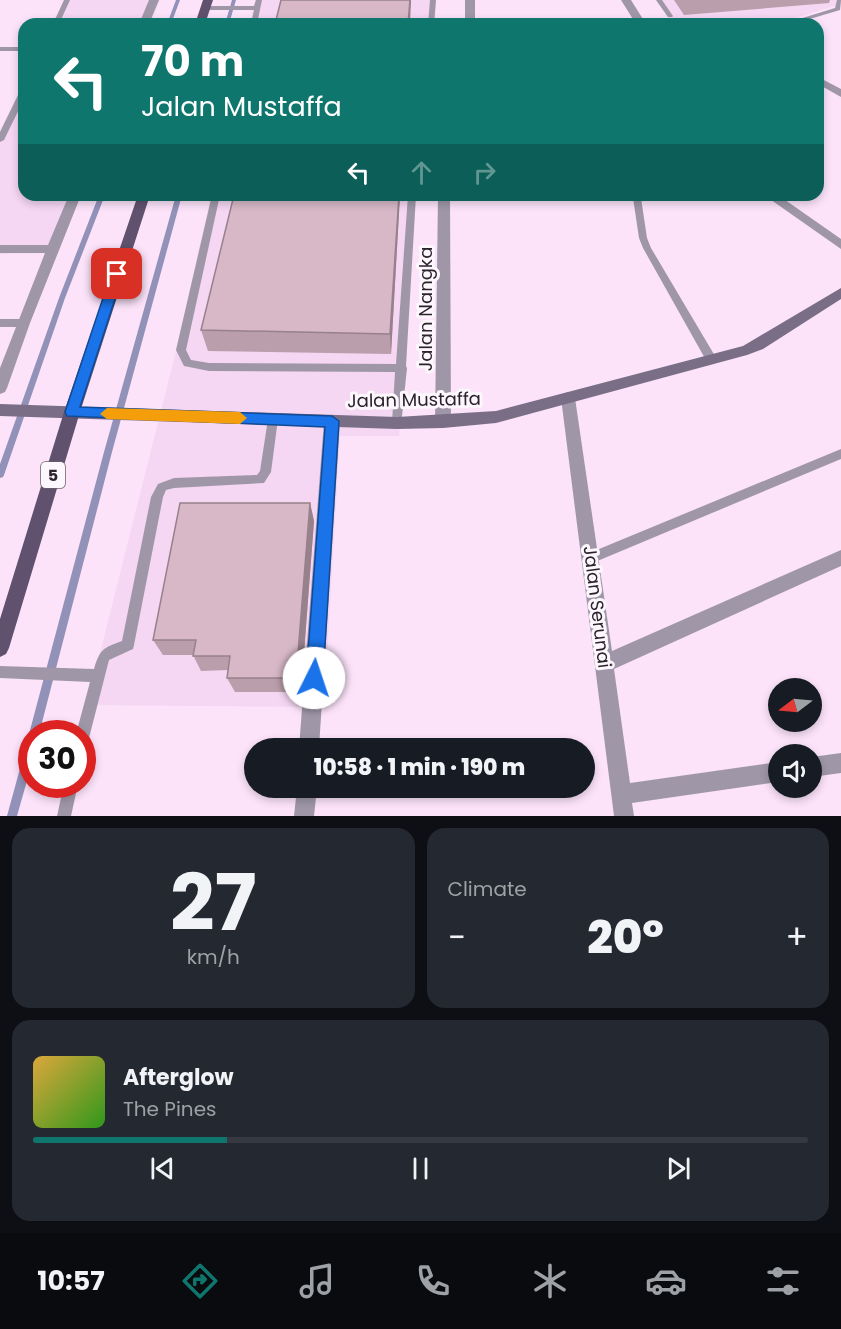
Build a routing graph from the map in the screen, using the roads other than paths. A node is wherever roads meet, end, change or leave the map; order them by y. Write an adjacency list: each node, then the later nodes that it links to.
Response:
1 (67, 0): 12 (lane)
2 (154, 0): 13 (street)
3 (433, 0): 14 (lane)
4 (470, 0): 15 (street)
5 (626, 0): 16 (street)
6 (659, 0): 11 (lane)
7 (840, 0): 10 (lane)
8 (207, 4): 9 (lane)
9 (259, 4)
10 (839, 9): 17 (lane)
11 (670, 16)
12 (59, 18)
13 (146, 18)
14 (432, 18)
15 (470, 18)
16 (637, 18)
17 (807, 18)
18 (0, 49): 19 (lane)
19 (18, 49)
20 (824, 84): 21 (street)
21 (841, 94)
22 (18, 103): 23 (lane)
23 (0, 140)
24 (73, 201): 33 (street)
25 (142, 201): 42 (main road, 5)
26 (215, 201): 38 (lane)
27 (412, 201): 38 (lane)
28 (444, 201): 45 (street, Jalan Nangka)
29 (637, 201): 37 (lane)
30 (779, 201): 31 (street)
31 (841, 245)
32 (0, 249): 33 (street)
33 (53, 249): 36 (street)
34 (841, 293): 37 (street, Jalan Mustaffa)
35 (0, 323): 36 (lane)
36 (23, 323): 39 (street)
37 (711, 359): 40 (street, Jalan Mustaffa)
38 (402, 368): 46 (lane)
39 (0, 388)
40 (568, 398): 45 (street, Jalan Mustaffa); 48 (street, Jalan Serunai)
41 (5, 410): 42 (street, Jalan Mustaffa)
42 (72, 412): 43 (street, Jalan Mustaffa); 50 (main road, 5)
43 (273, 419): 44 (street, Jalan Mustaffa); 53 (lane)
44 (332, 421): 46 (street, Jalan Mustaffa); 55 (street)
45 (443, 422): 46 (street, Jalan Mustaffa)
46 (397, 423)
47 (841, 454): 48 (lane)
48 (591, 558): 51 (street, Jalan Serunai)
49 (841, 558): 51 (street)
50 (0, 648)
51 (604, 664): 59 (street, Jalan Serunai)
52 (0, 672): 53 (lane)
53 (97, 676): 54 (lane)
54 (86, 720)
55 (310, 738)
56 (841, 763): 57 (street)
57 (822, 766)
58 (768, 773): 59 (street)
59 (622, 794): 64 (street, Jalan Serunai)
60 (68, 798): 62 (lane)
61 (305, 798): 63 (street)
62 (64, 816)
63 (304, 816)
64 (624, 816)

